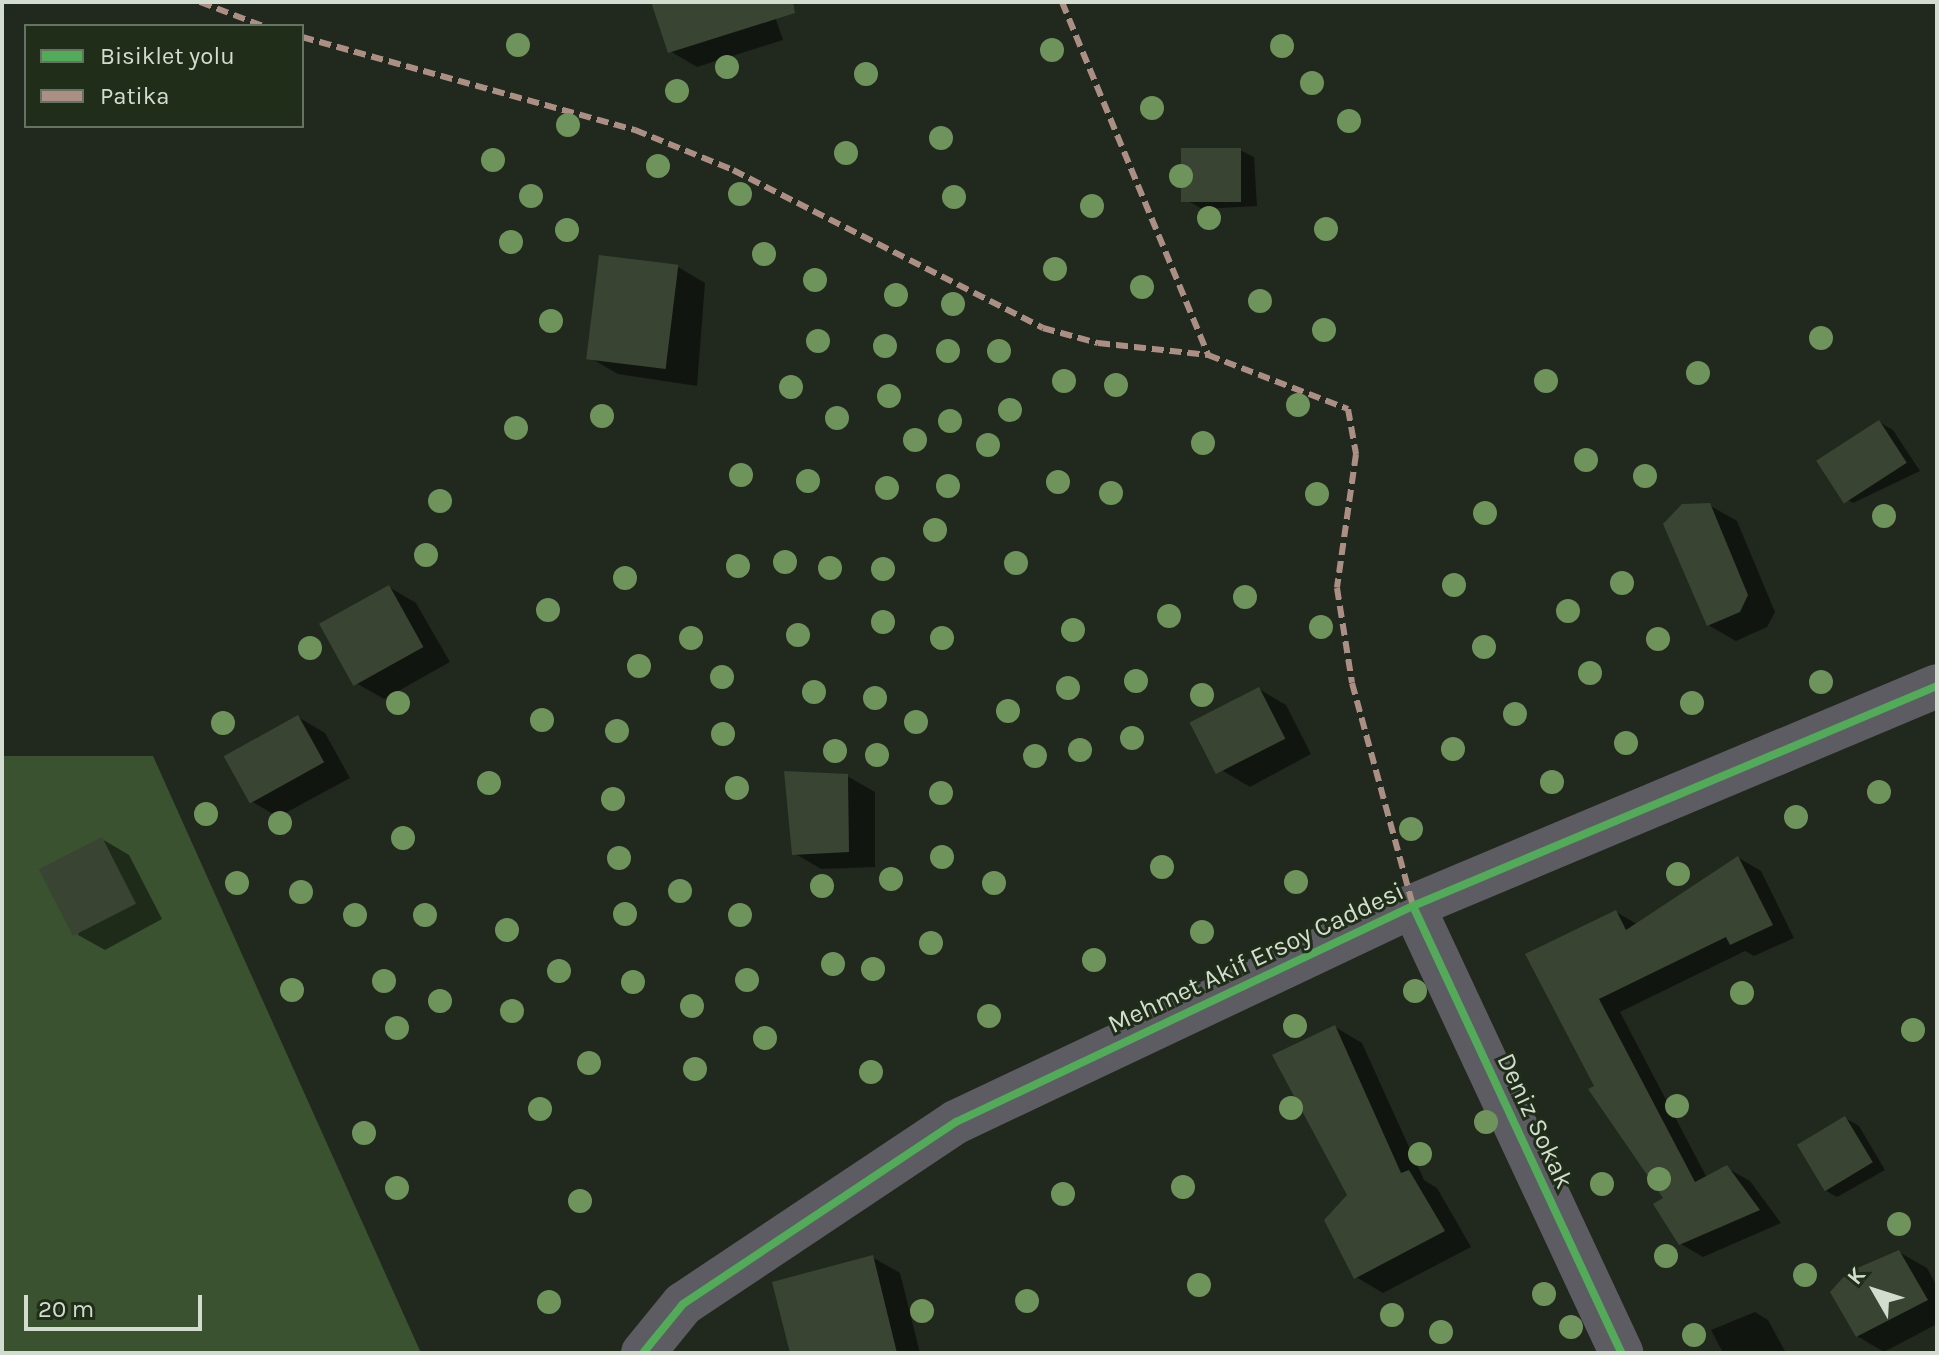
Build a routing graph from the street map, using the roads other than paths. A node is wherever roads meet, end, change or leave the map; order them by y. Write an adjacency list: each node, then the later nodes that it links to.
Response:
1 (1937, 686): 2 (street, Mehmet Akif Ersoy Caddesi)
2 (1413, 906): 3 (street, Mehmet Akif Ersoy Caddesi); 4 (street, Deniz Sokak)
3 (643, 1353)
4 (1621, 1353)

